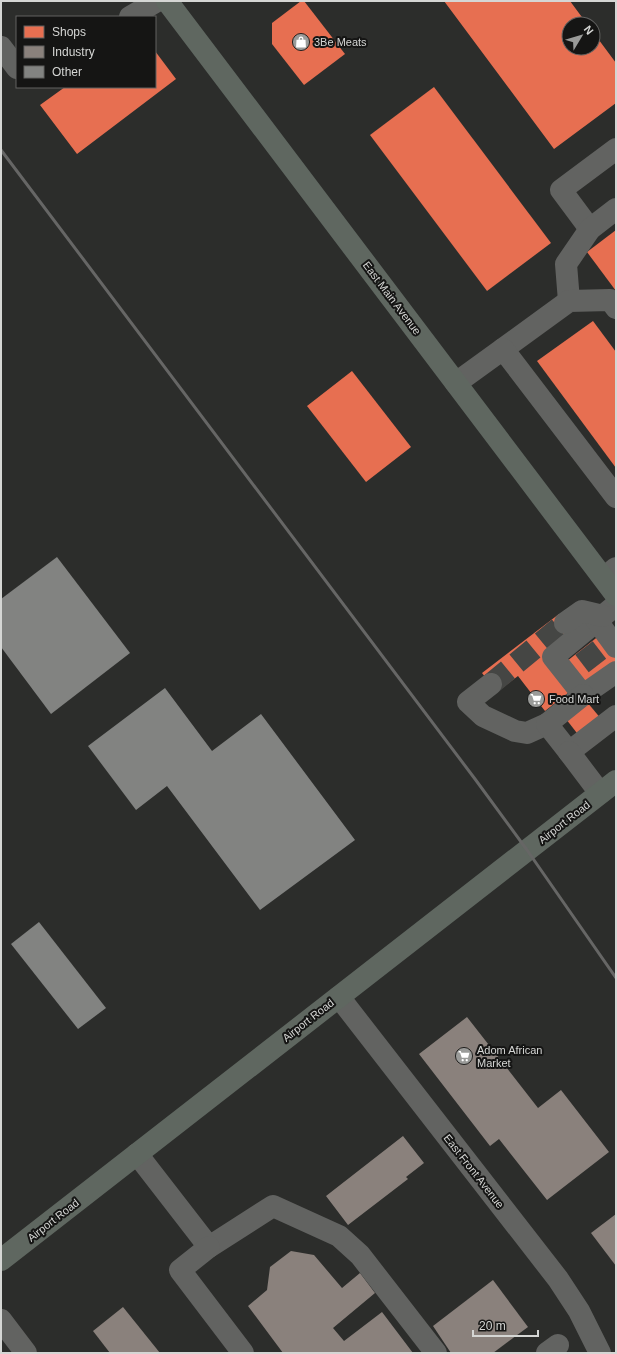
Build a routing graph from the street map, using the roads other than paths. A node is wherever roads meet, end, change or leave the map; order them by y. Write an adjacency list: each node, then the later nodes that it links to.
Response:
1 (157, 1): 3 (street)
2 (167, 1): 12 (main road, East Main Avenue)
3 (132, 16)
4 (1, 47): 5 (street)
5 (16, 67)
6 (616, 149): 8 (street)
7 (616, 208): 8 (street)
8 (590, 228): 9 (street)
9 (569, 301): 10 (street); 11 (street)
10 (616, 308)
11 (503, 349): 12 (street); 13 (street)
12 (456, 383): 14 (main road, East Main Avenue)
13 (616, 497)
14 (612, 580)
15 (605, 614): 16 (street); 19 (street)
16 (616, 647)
17 (611, 679): 19 (street)
18 (491, 684): 21 (street)
19 (583, 695): 21 (street)
20 (615, 719): 22 (street)
21 (547, 724): 22 (street)
22 (569, 752): 23 (street)
23 (611, 787): 24 (main road, Airport Road)
24 (338, 997): 25 (main road, Airport Road); 32 (street, East Front Avenue)
25 (137, 1154): 26 (street); 27 (main road, Airport Road)
26 (209, 1247): 30 (street); 31 (street)
27 (1, 1260)
28 (1, 1320): 29 (street)
29 (20, 1351)
30 (243, 1353)
31 (436, 1353)
32 (600, 1353)

